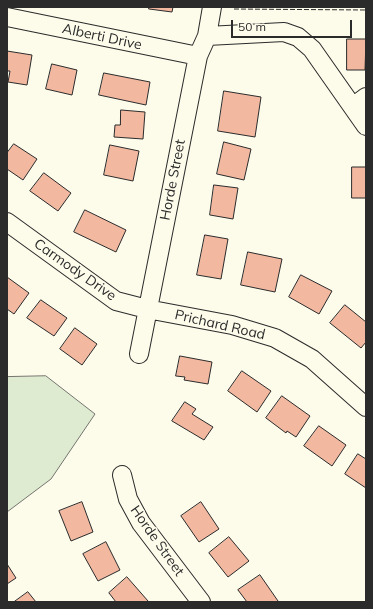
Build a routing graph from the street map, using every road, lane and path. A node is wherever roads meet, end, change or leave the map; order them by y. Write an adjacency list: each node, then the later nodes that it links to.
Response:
1 (212, 7): 3 (street, Horde Street)
2 (7, 17): 4 (street, Alberti Drive)
3 (207, 36): 4 (street, Horde Street); 6 (street)
4 (198, 56): 9 (street, Horde Street)
5 (366, 96): 6 (street)
6 (356, 112): 7 (street)
7 (366, 126)
8 (7, 222): 9 (street, Carmody Drive)
9 (147, 309): 10 (street, Horde Street); 11 (street, Prichard Road)
10 (139, 354)
11 (366, 407)
12 (122, 475): 13 (street, Horde Street)
13 (201, 602)

